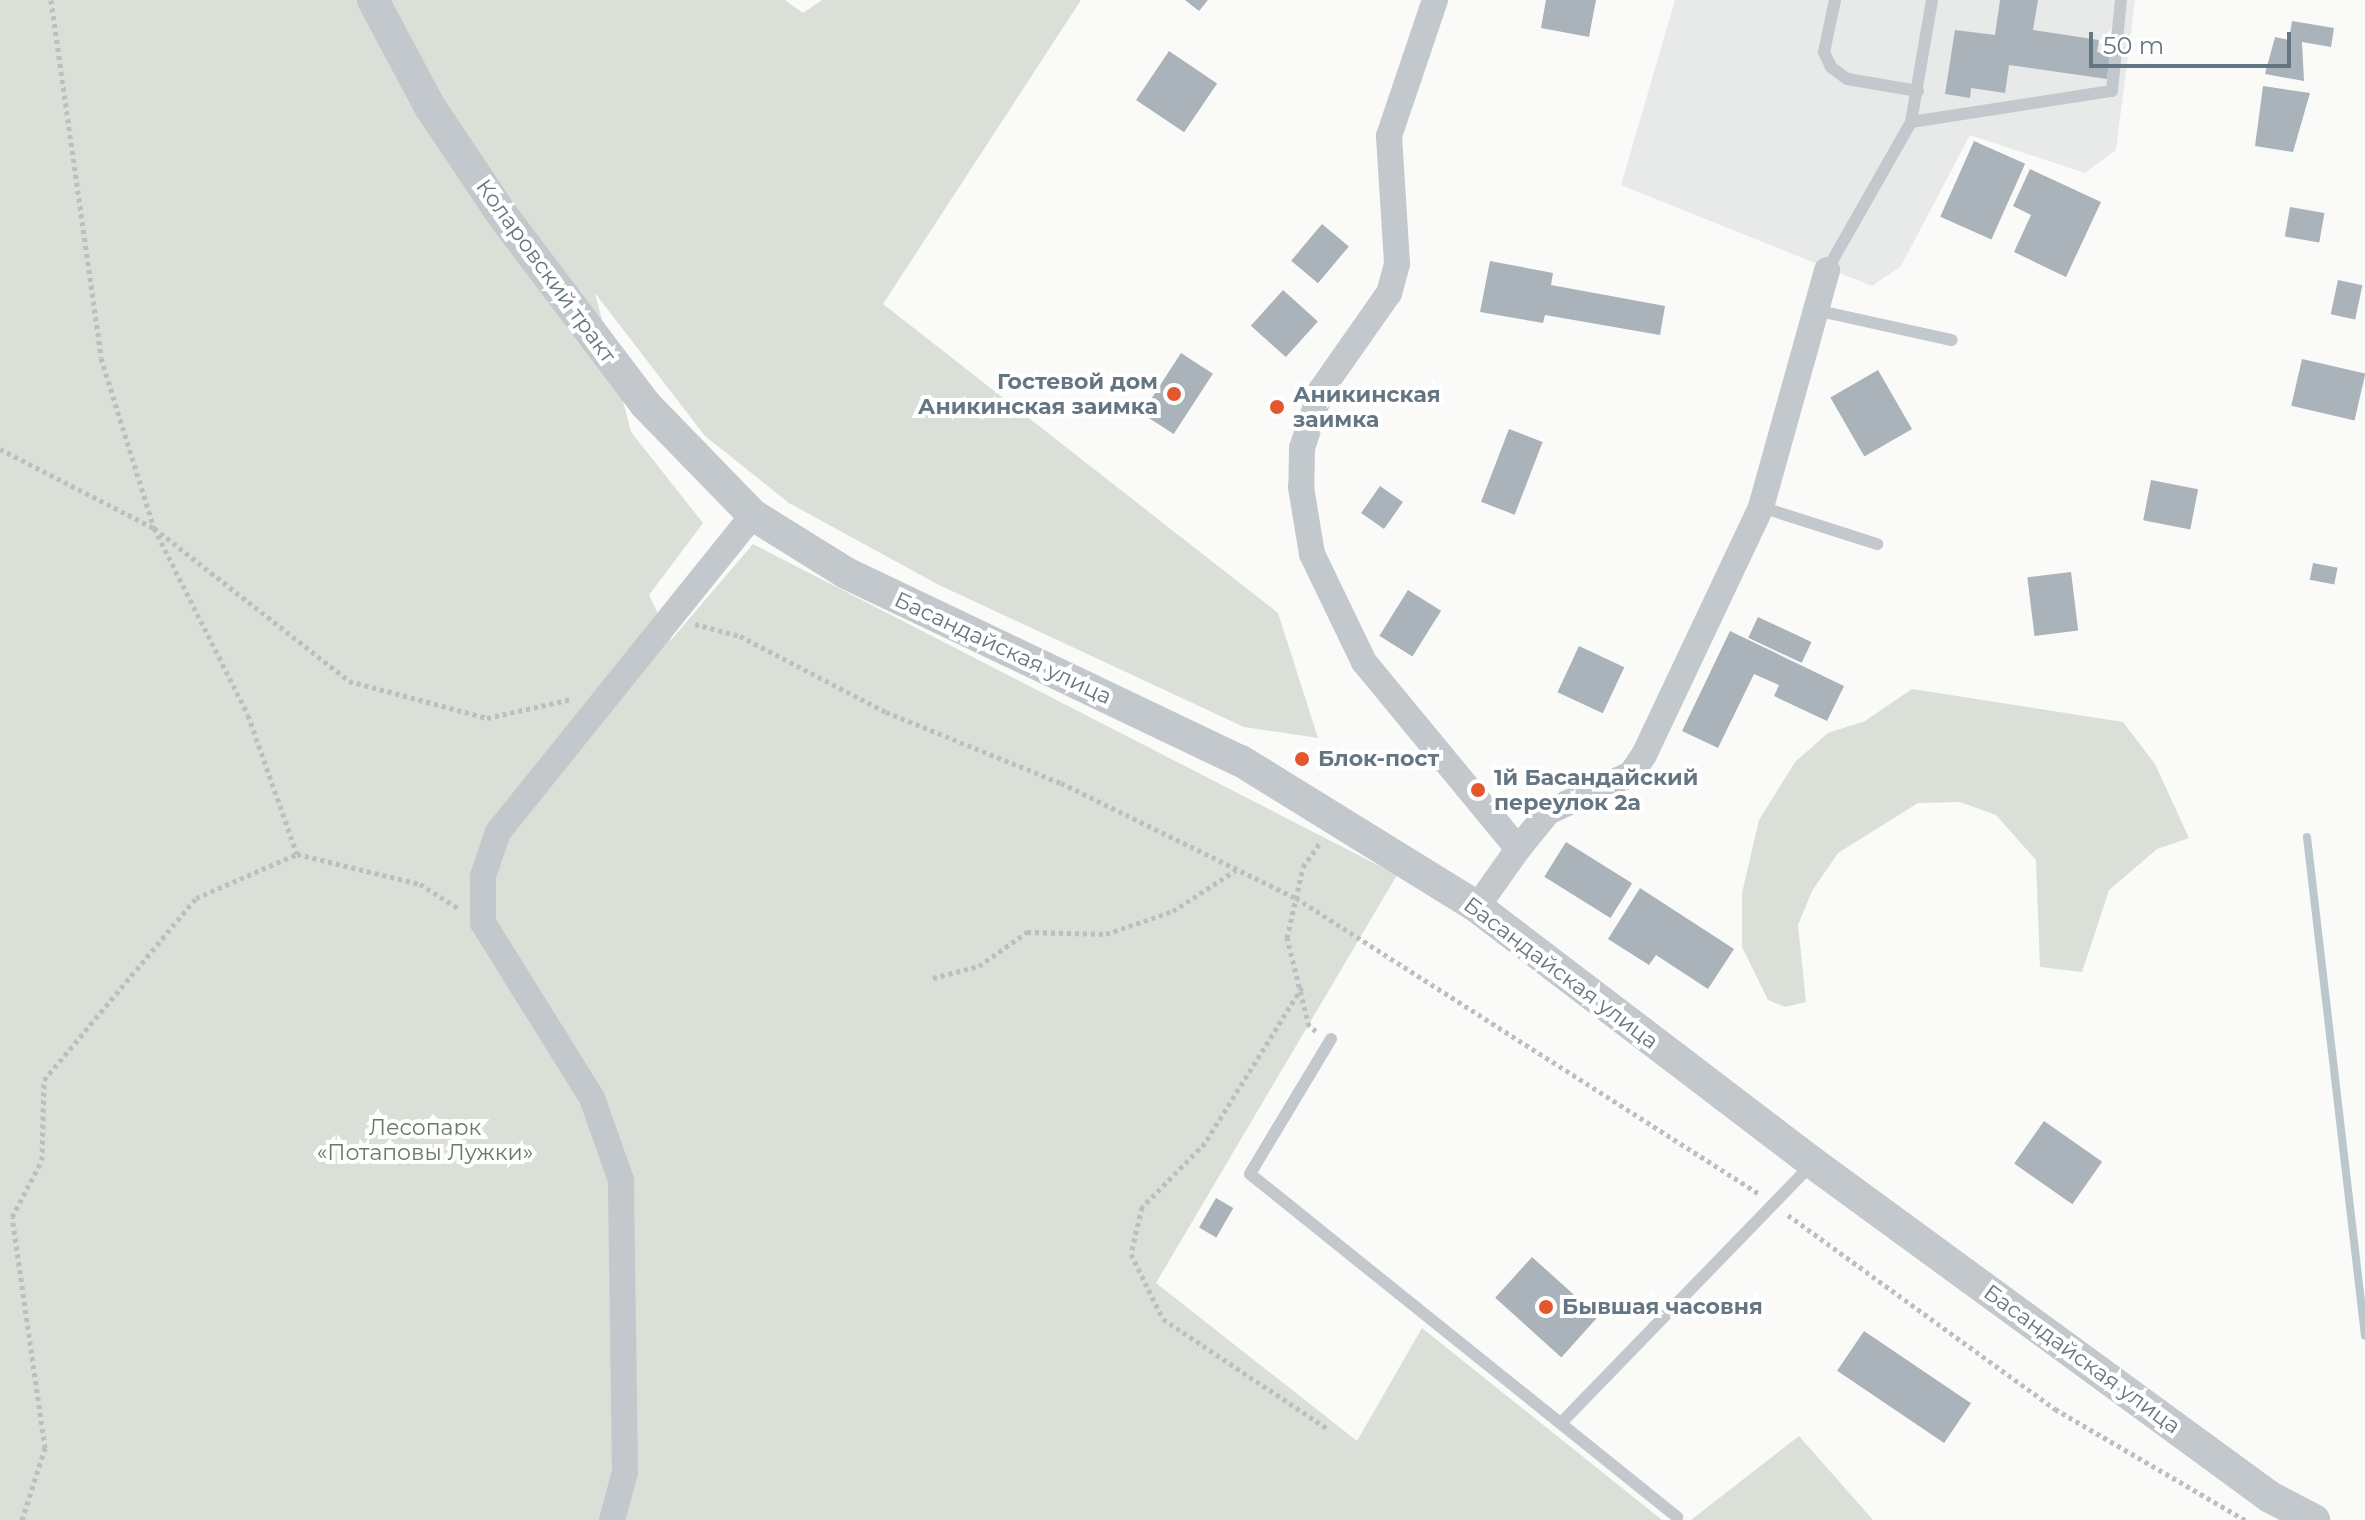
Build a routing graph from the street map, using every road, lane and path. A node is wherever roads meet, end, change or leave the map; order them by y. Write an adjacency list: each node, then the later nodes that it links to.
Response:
1 (51, 0): 15 (path)
2 (373, 0): 14 (street, Коларовский тракт)
3 (1435, 0): 20 (street)
4 (1835, 0): 7 (lane)
5 (1932, 0): 7 (lane)
6 (2121, 0): 8 (lane)
7 (1918, 91): 8 (lane)
8 (1911, 122): 9 (lane)
9 (1827, 270): 10 (street)
10 (1812, 310): 11 (lane); 13 (street)
11 (1952, 340)
12 (0, 449): 15 (path)
13 (1761, 507): 16 (lane); 20 (street)
14 (753, 515): 17 (street); 19 (street, Басандайская улица)
15 (154, 528): 18 (path); 21 (path)
16 (1877, 544)
17 (674, 619): 18 (street); 22 (path)
18 (612, 690): 25 (street)
19 (1336, 820): 23 (path); 24 (street, Басандайская улица)
20 (1518, 849): 24 (street)
21 (297, 854): 25 (path); 34 (path)
22 (1236, 869): 23 (path); 26 (path)
23 (1296, 898): 27 (path); 30 (path)
24 (1477, 907): 29 (street, Басандайская улица)
25 (483, 923): 35 (street)
26 (933, 978)
27 (1302, 987): 28 (path); 32 (path)
28 (1331, 1039): 31 (lane)
29 (1813, 1163): 30 (lane); 37 (street, Басандайская улица)
30 (1777, 1207): 31 (lane); 36 (path)
31 (1562, 1422): 33 (lane)
32 (1328, 1429)
33 (1677, 1517)
34 (22, 1520)
35 (612, 1520)
36 (2245, 1520)
37 (2314, 1520)

